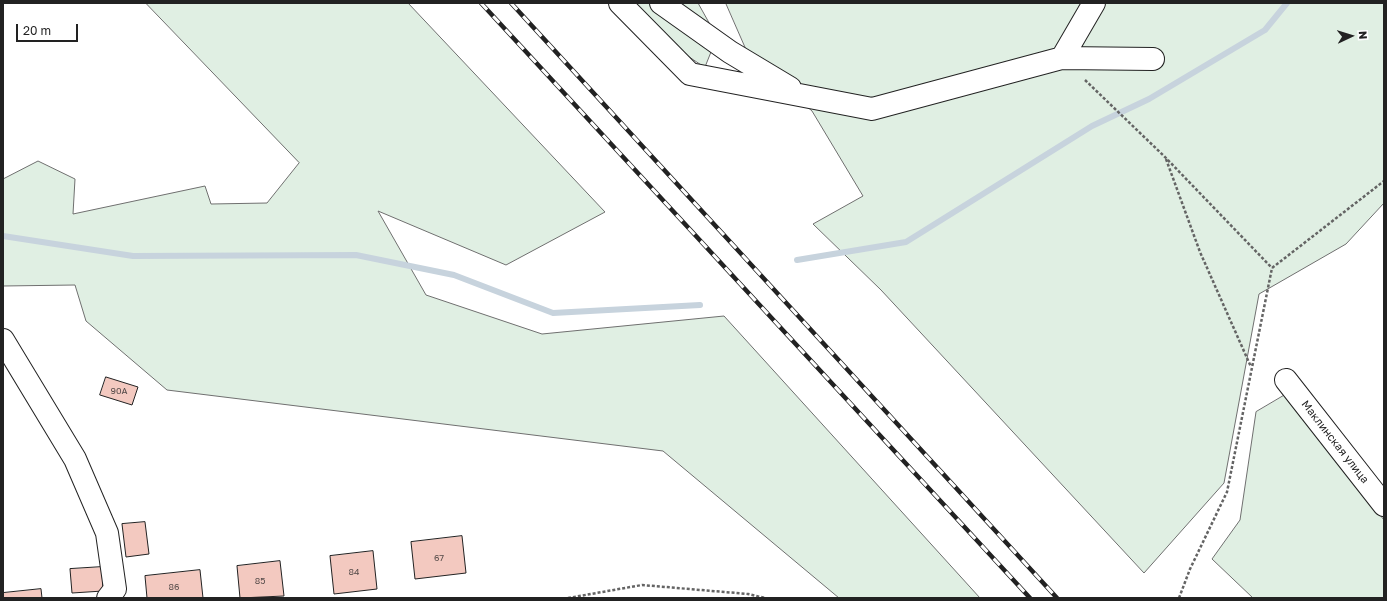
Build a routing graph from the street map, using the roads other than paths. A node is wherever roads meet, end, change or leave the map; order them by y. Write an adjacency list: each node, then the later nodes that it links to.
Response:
1 (620, 3): 6 (street)
2 (661, 3): 6 (street)
3 (1094, 3): 4 (street)
4 (1062, 58): 5 (street); 6 (street)
5 (1153, 59)
6 (804, 96)
7 (3, 340): 10 (street)
8 (1286, 380): 9 (street, Маклинская улица)
9 (1384, 505)
10 (108, 598)

